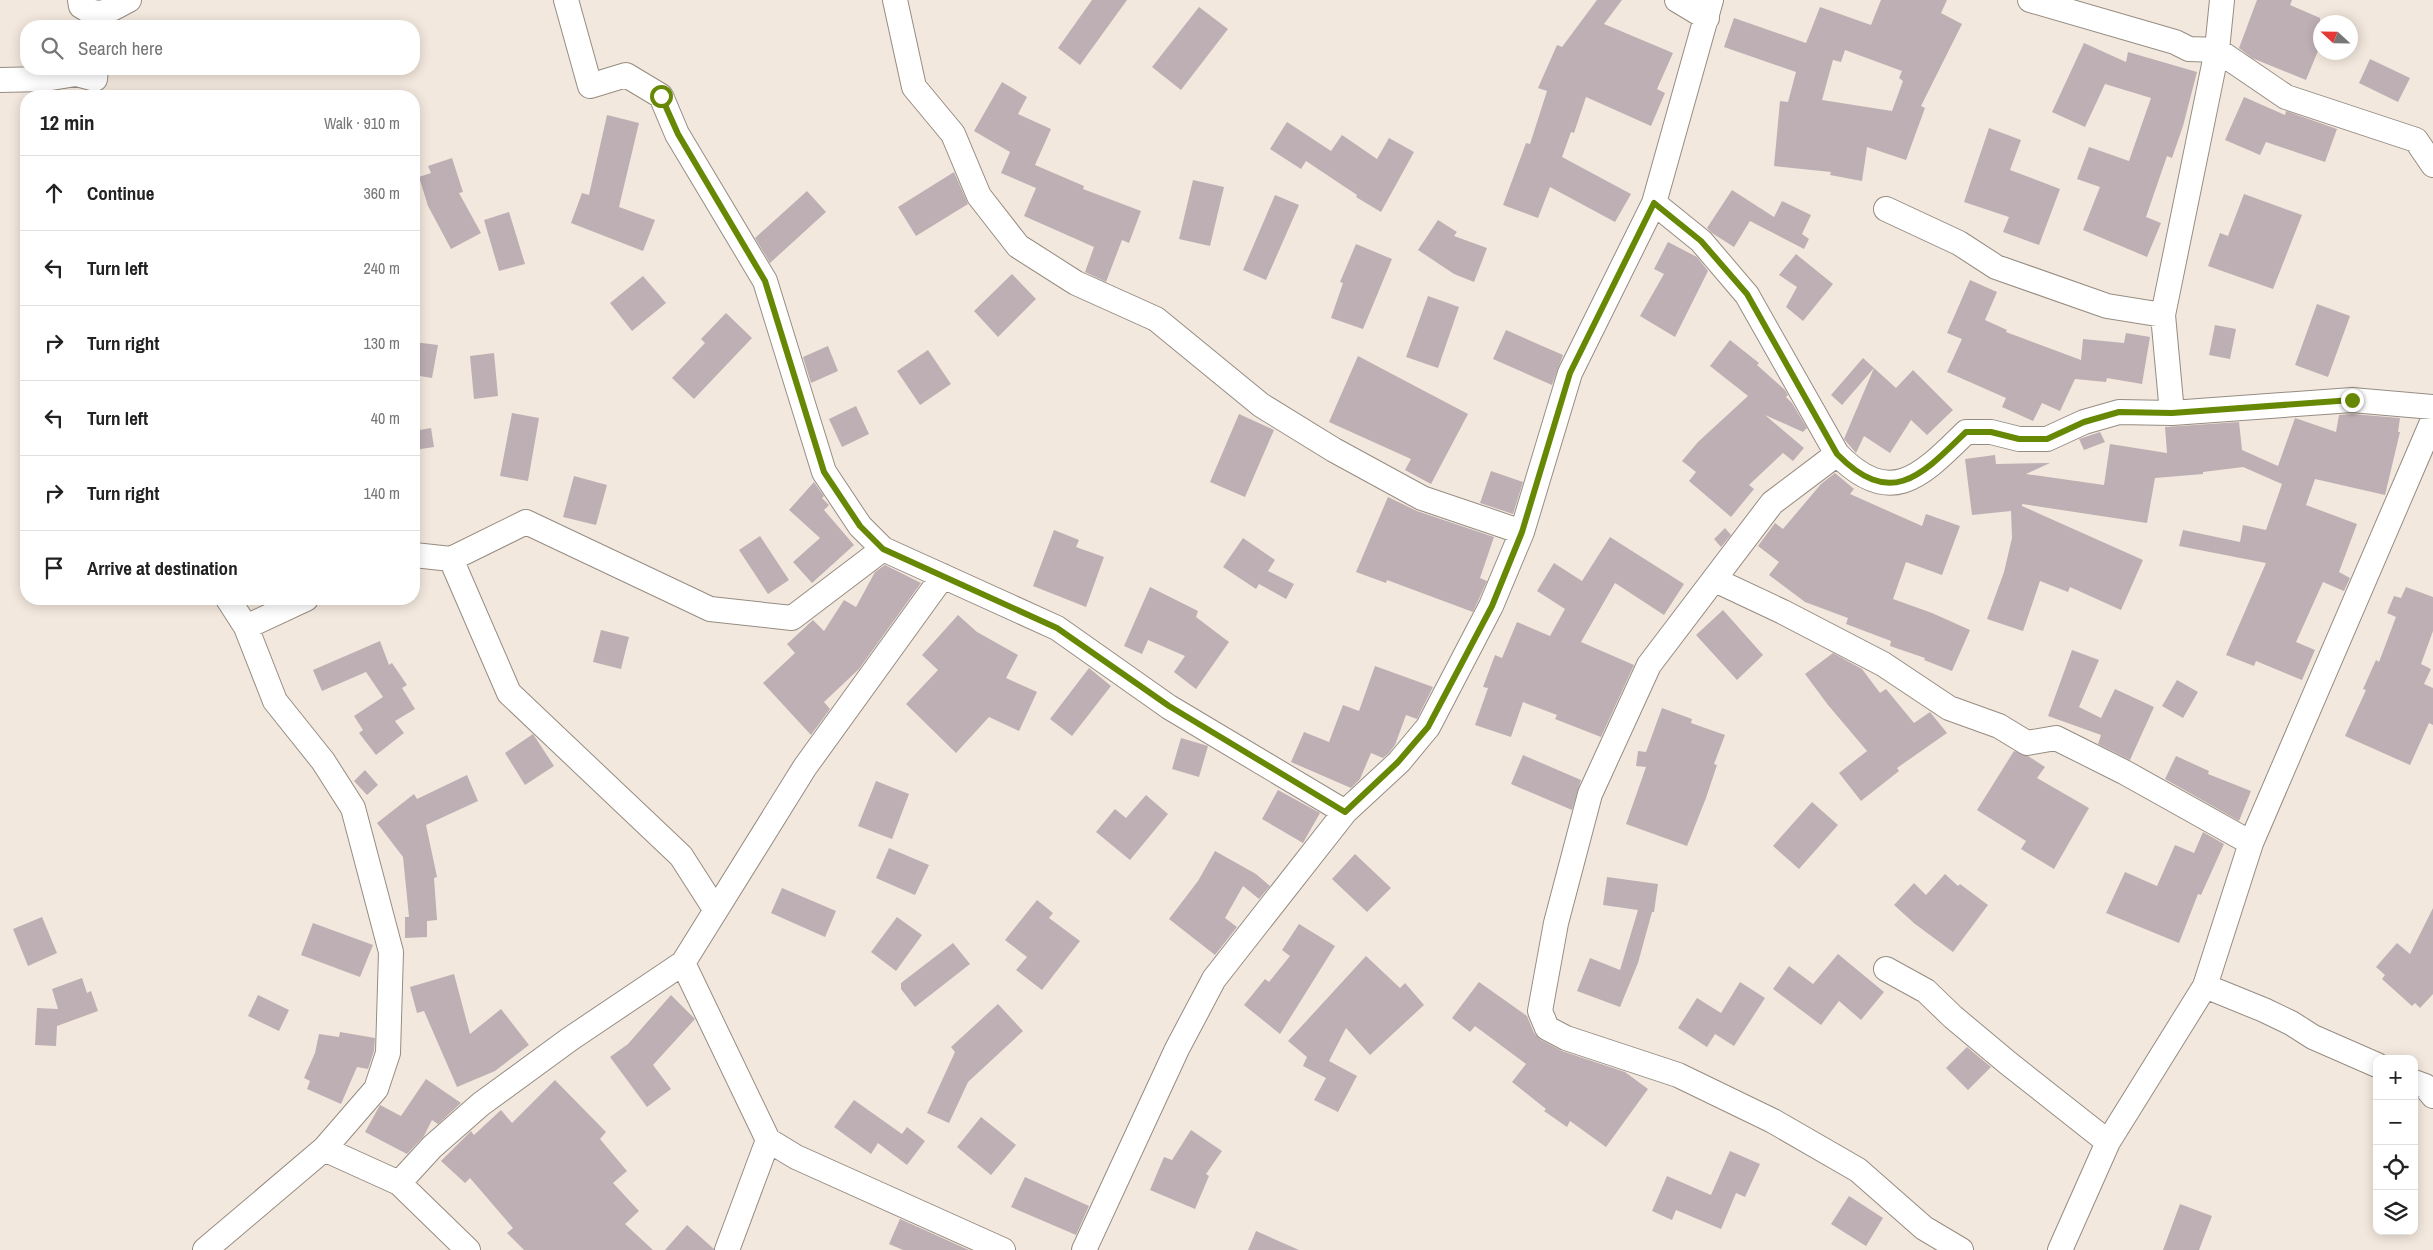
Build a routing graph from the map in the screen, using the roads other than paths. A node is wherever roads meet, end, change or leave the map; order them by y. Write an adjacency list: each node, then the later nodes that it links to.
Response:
1 (80, 0): 9 (street)
2 (130, 0): 9 (street)
3 (566, 0): 24 (street)
4 (896, 0): 23 (street)
5 (1677, 0): 8 (street)
6 (2030, 0): 10 (street)
7 (2222, 0): 10 (street)
8 (1709, 9): 16 (street)
9 (101, 20)
10 (2217, 50): 15 (street); 18 (street)
11 (70, 75): 13 (street)
12 (79, 75): 14 (street)
13 (0, 80)
14 (96, 81)
15 (2433, 165)
16 (1654, 203): 22 (street); 23 (street)
17 (1886, 209): 18 (street)
18 (2162, 314): 20 (street)
19 (2433, 407): 20 (street)
20 (2172, 413): 22 (street)
21 (2433, 420): 33 (street)
22 (1837, 454): 28 (street)
23 (1522, 532): 32 (street)
24 (883, 549): 26 (street); 27 (street)
25 (420, 556): 26 (street)
26 (451, 559): 34 (street)
27 (943, 576): 32 (street); 34 (street)
28 (1715, 580): 33 (street); 50 (street)
29 (232, 605): 31 (street)
30 (293, 605): 31 (street)
31 (246, 627): 43 (street)
32 (1345, 812): 49 (street)
33 (2251, 843): 37 (street)
34 (715, 909): 35 (street)
35 (683, 963): 41 (street); 44 (street)
36 (1886, 968): 42 (street)
37 (2204, 986): 38 (street); 42 (street)
38 (2373, 1063)
39 (2418, 1083): 40 (street)
40 (2433, 1096)
41 (768, 1140): 47 (street); 48 (street)
42 (2108, 1142): 51 (street)
43 (324, 1149): 44 (street); 45 (street)
44 (399, 1183): 46 (street)
45 (205, 1250)
46 (468, 1250)
47 (727, 1250)
48 (1003, 1250)
49 (1084, 1250)
50 (1961, 1250)
51 (2060, 1250)

